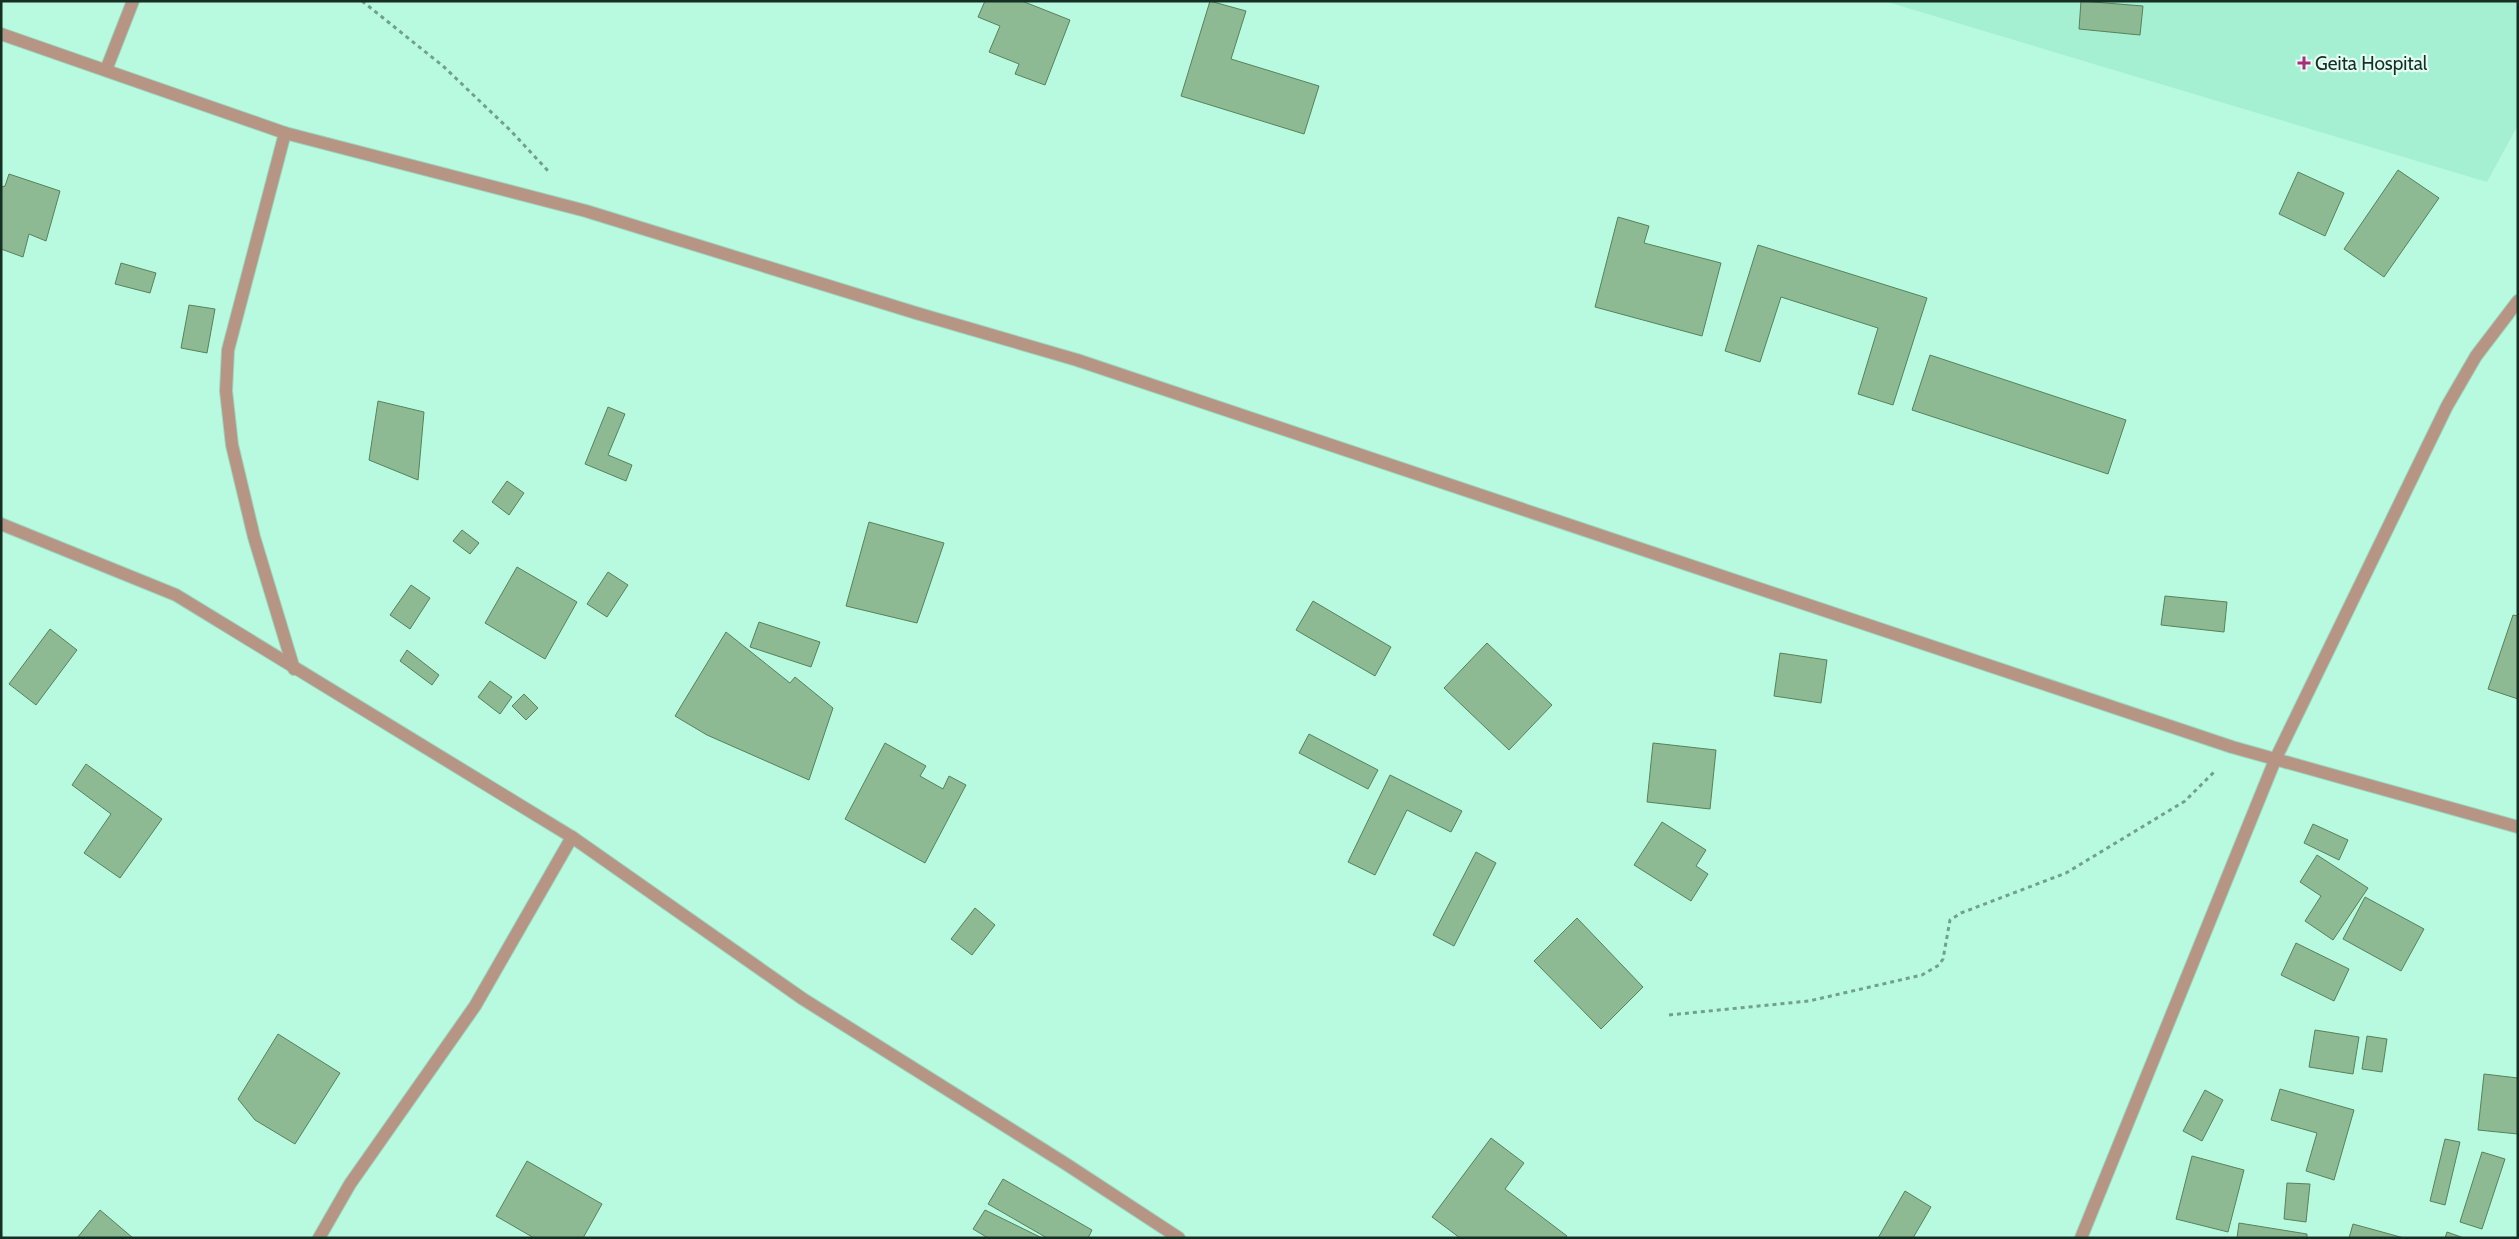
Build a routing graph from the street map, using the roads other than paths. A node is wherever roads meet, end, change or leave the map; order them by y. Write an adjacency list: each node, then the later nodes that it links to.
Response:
1 (133, 1): 3 (street)
2 (1, 34): 3 (street)
3 (106, 70): 4 (street)
4 (285, 133): 7 (street); 8 (street)
5 (2518, 301): 8 (street)
6 (1, 524): 7 (street)
7 (294, 669): 10 (street)
8 (2276, 760): 9 (street); 13 (street)
9 (2518, 828)
10 (572, 838): 11 (street); 12 (street)
11 (319, 1238)
12 (1179, 1238)
13 (2081, 1238)

